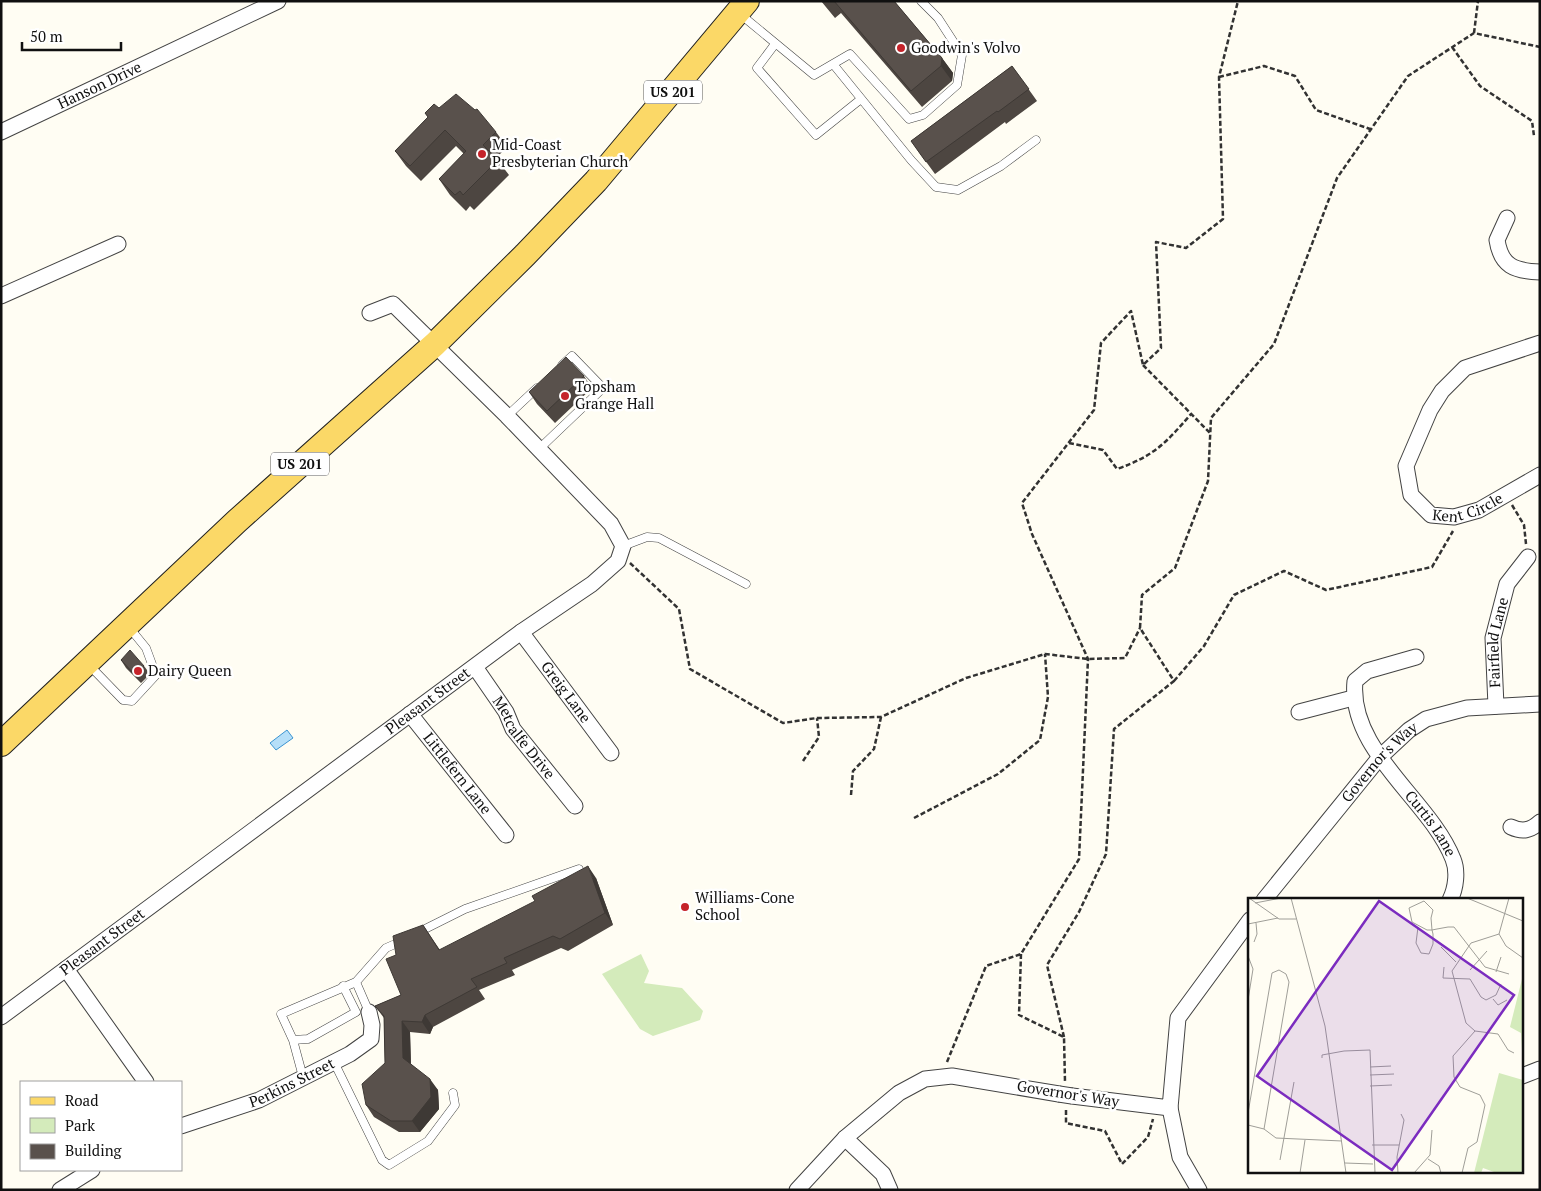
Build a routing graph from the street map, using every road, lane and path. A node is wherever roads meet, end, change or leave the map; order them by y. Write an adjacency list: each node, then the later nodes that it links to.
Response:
1 (278, 1): 14 (street, Hanson Drive)
2 (921, 1): 10 (lane)
3 (1238, 1): 11 (path)
4 (1478, 1): 6 (path)
5 (743, 7): 7 (lane); 23 (main road, US 201)
6 (1474, 33): 8 (path); 9 (path)
7 (775, 44): 10 (lane); 12 (lane)
8 (1452, 47): 13 (path); 15 (path)
9 (1540, 48)
10 (833, 64): 12 (lane)
11 (1219, 77): 13 (path); 24 (path)
12 (862, 99): 16 (lane)
13 (1370, 130): 29 (path)
14 (1, 132)
15 (1534, 136)
16 (1036, 140)
17 (1507, 218): 19 (street)
18 (118, 244): 20 (street)
19 (1540, 272)
20 (1, 296)
21 (370, 313): 23 (street)
22 (1540, 343): 34 (street, Kent Circle)
23 (435, 344): 28 (street); 39 (main road, US 201)
24 (1143, 366): 27 (path); 30 (path)
25 (557, 370): 31 (lane)
26 (542, 383): 28 (lane)
27 (1191, 414): 29 (path); 30 (path)
28 (507, 416): 31 (street)
29 (1210, 433): 40 (path)
30 (1069, 443): 44 (path)
31 (539, 450): 35 (street)
32 (1540, 475): 33 (street, Kent Circle)
33 (1506, 496): 34 (street, Kent Circle); 36 (path)
34 (1464, 514): 47 (path)
35 (623, 546): 38 (lane); 41 (street, Pleasant Street)
36 (1528, 557): 50 (street, Fairfield Lane)
37 (628, 561): 54 (path)
38 (746, 584)
39 (127, 625): 45 (main road, US 201); 45 (lane)
40 (1140, 628): 44 (path); 47 (path)
41 (520, 632): 46 (street, Pleasant Street); 56 (street, Greig Lane)
42 (1045, 654): 44 (path); 53 (path); 61 (path)
43 (1416, 657): 48 (street)
44 (1088, 659): 69 (path)
45 (87, 663): 55 (main road, US 201)
46 (475, 667): 52 (street, Pleasant Street); 60 (street, Metcalfe Drive)
47 (1174, 681): 75 (path)
48 (1353, 698): 51 (street); 57 (street, Curtis Lane)
49 (1540, 704): 50 (street, Governor's Way)
50 (1496, 706): 57 (street, Governor's Way)
51 (1300, 712)
52 (410, 714): 64 (street, Littlefern Lane); 70 (street, Pleasant Street)
53 (881, 716): 54 (path); 59 (path)
54 (817, 718): 58 (path)
55 (1, 744)
56 (611, 753)
57 (1380, 757): 66 (street, Governor's Way); 67 (street, Curtis Lane)
58 (803, 761)
59 (851, 795)
60 (575, 806)
61 (914, 818)
62 (1540, 822): 63 (street)
63 (1511, 827)
64 (506, 835)
65 (580, 869): 71 (lane)
66 (1266, 898)
67 (1451, 898)
68 (1248, 923): 85 (street)
69 (1021, 954): 75 (path); 81 (path)
70 (66, 969): 74 (street, Pleasant Street); 82 (street)
71 (356, 982): 72 (lane); 73 (lane)
72 (343, 986): 76 (lane); 76 (lane)
73 (369, 1012): 77 (street, Perkins Street)
74 (1, 1017)
75 (1064, 1037): 84 (path)
76 (293, 1040): 80 (lane)
77 (334, 1062): 80 (street, Perkins Street); 83 (lane)
78 (1540, 1069): 79 (street)
79 (1524, 1075)
80 (303, 1077): 88 (street, Perkins Street)
81 (941, 1077): 84 (street, Governor's Way); 89 (street, Governor's Way)
82 (145, 1081)
83 (453, 1092)
84 (1065, 1092): 85 (street, Governor's Way)
85 (1170, 1108): 94 (street)
86 (1066, 1110): 87 (path)
87 (1153, 1117)
88 (182, 1126)
89 (845, 1138): 92 (street, Governor's Way); 93 (street)
90 (90, 1171): 91 (street)
91 (60, 1190)
92 (797, 1190)
93 (890, 1190)
94 (1199, 1190)

